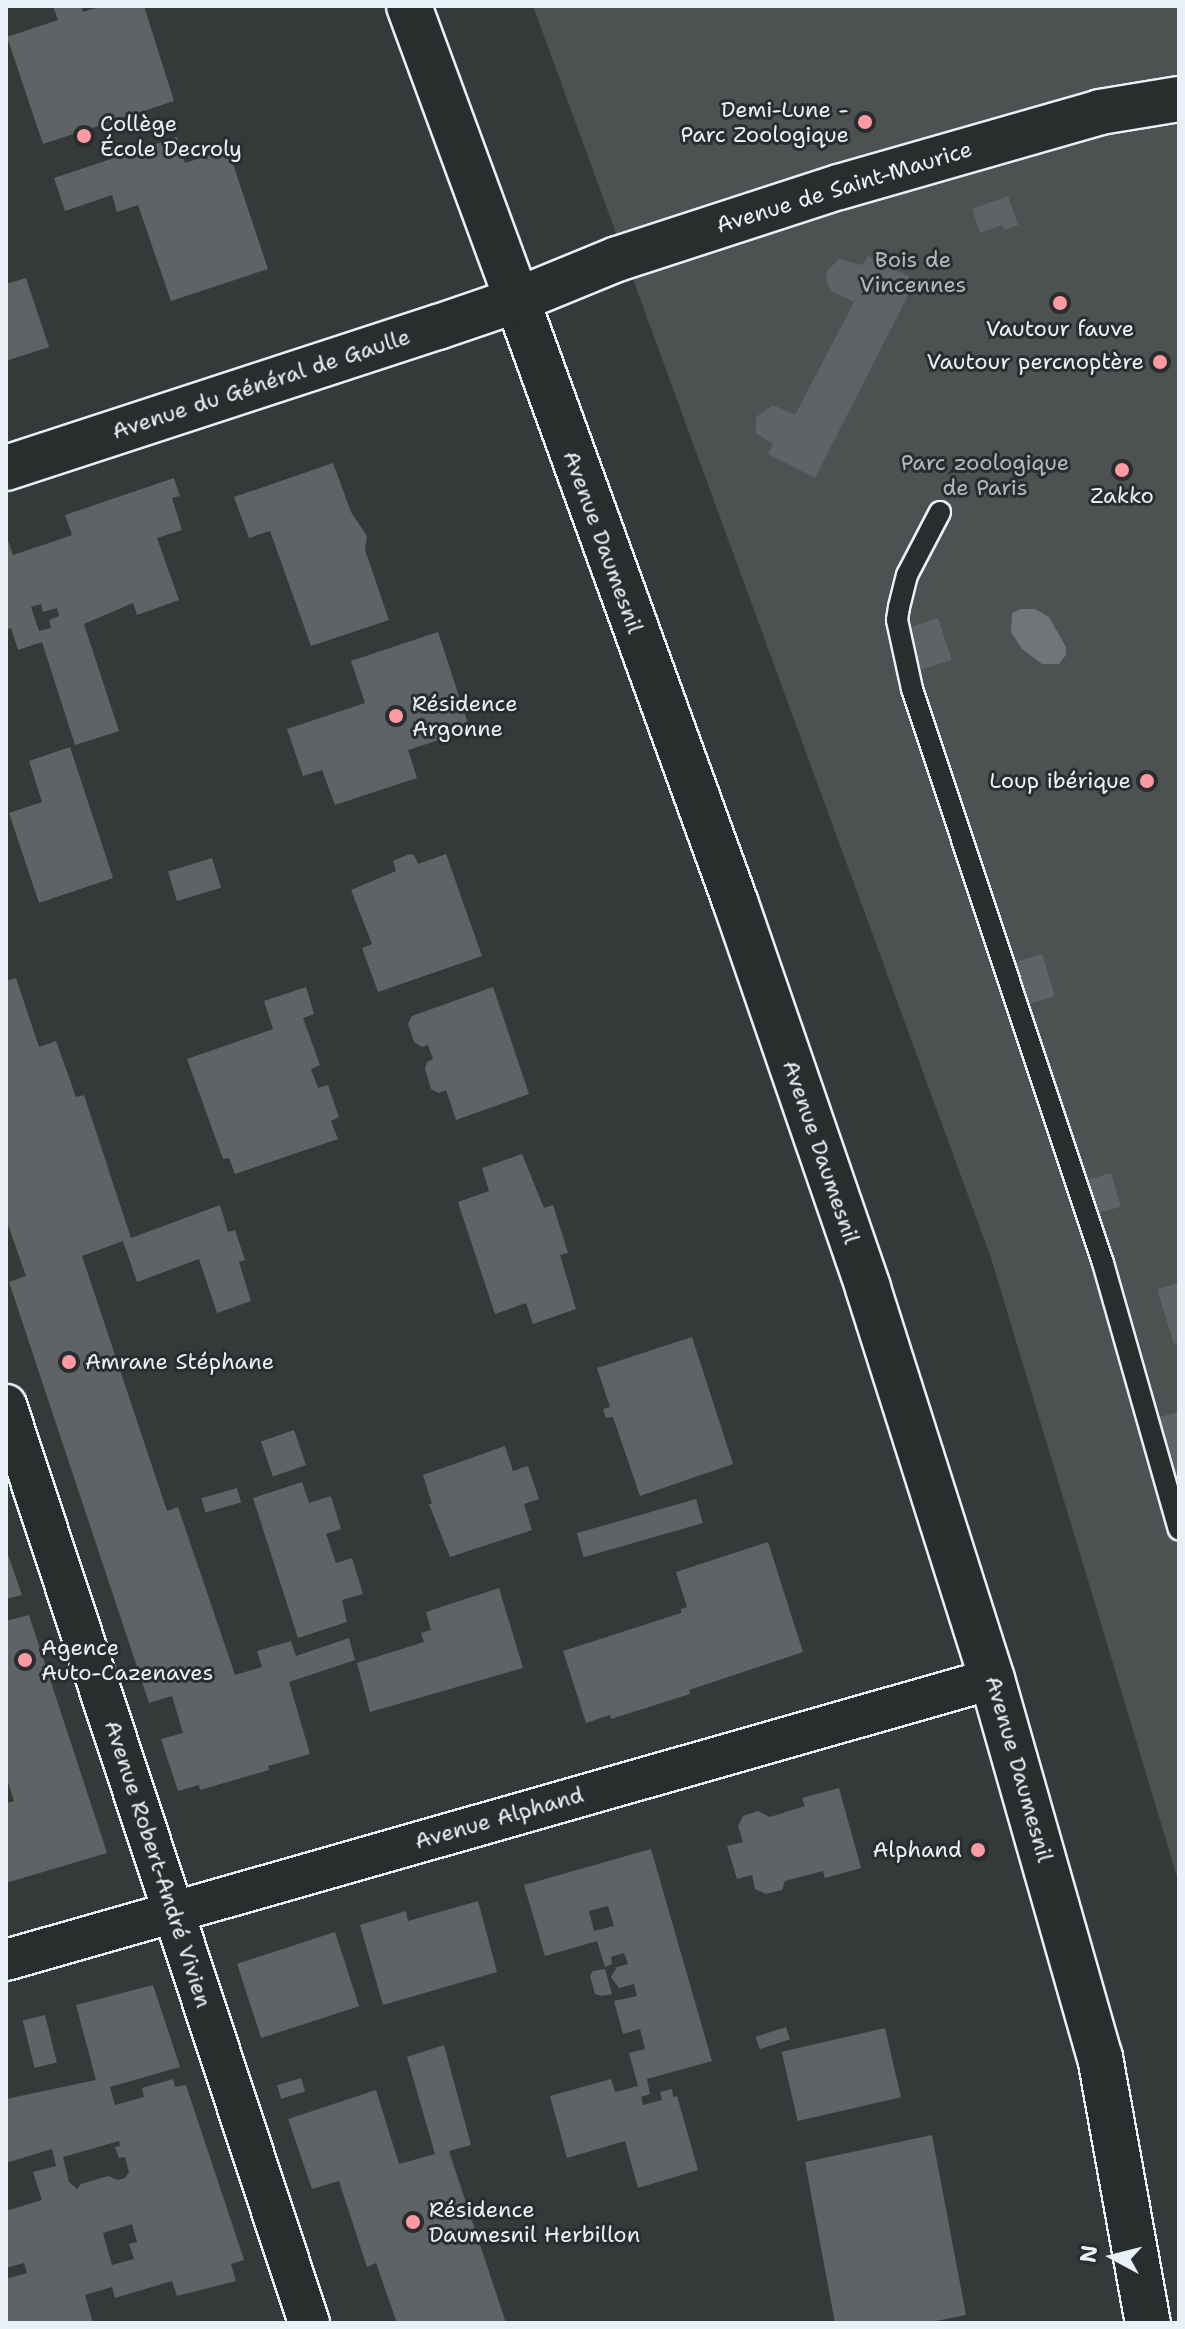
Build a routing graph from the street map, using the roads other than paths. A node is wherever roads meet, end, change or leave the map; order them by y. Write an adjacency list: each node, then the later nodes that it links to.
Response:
1 (409, 6): 3 (main road, Avenue Daumesnil)
2 (1179, 99): 3 (main road, Avenue de Saint-Maurice)
3 (517, 300): 4 (main road, Avenue du Général de Gaulle); 8 (main road, Avenue Daumesnil)
4 (6, 468)
5 (940, 512): 7 (lane)
6 (6, 1405): 9 (street, Avenue Robert-André Vivien)
7 (1179, 1529)
8 (992, 1679): 9 (street, Avenue Alphand); 12 (main road, Avenue Daumesnil)
9 (174, 1912): 10 (street, Avenue Alphand); 11 (street, Avenue Robert-André Vivien)
10 (6, 1960)
11 (309, 2323)
12 (1148, 2323)

